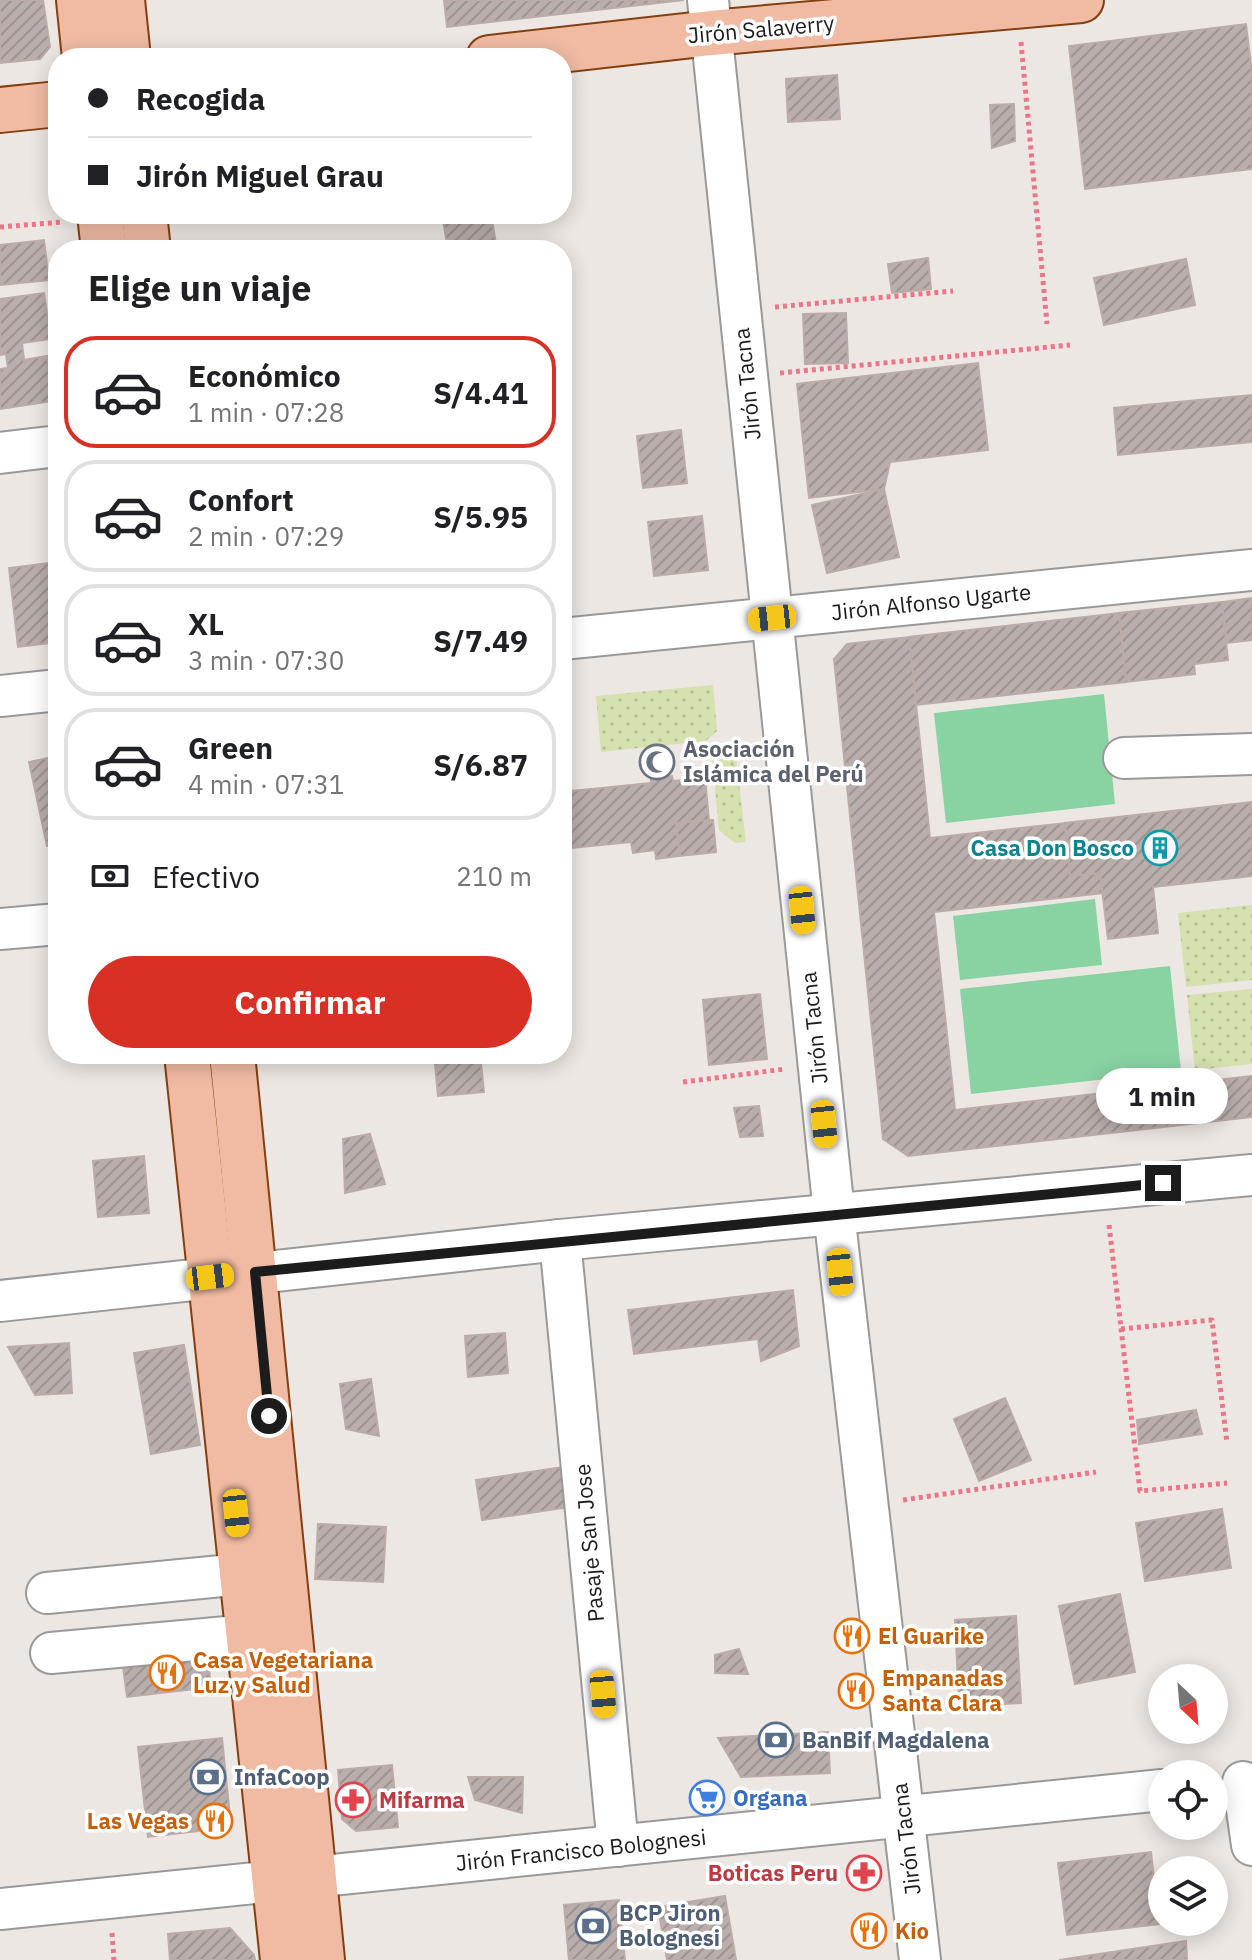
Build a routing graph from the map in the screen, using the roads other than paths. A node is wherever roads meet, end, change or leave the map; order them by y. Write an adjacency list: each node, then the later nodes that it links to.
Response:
1 (79, 0): 5 (main road)
2 (122, 0): 6 (main road)
3 (1081, 0): 4 (main road, Jirón Salaverry)
4 (710, 17): 7 (main road, Jirón Salaverry); 13 (street, Jirón Tacna)
5 (84, 48)
6 (127, 48)
7 (543, 48)
8 (48, 105): 9 (main road)
9 (0, 110)
10 (48, 447): 11 (street)
11 (0, 453)
12 (1252, 570): 13 (street, Jirón Alfonso Ugarte)
13 (772, 618): 14 (street, Jirón Alfonso Ugarte); 24 (street, Jirón Tacna)
14 (572, 638)
15 (48, 691): 16 (street)
16 (0, 696)
17 (1252, 754): 18 (street)
18 (1124, 758)
19 (48, 925): 20 (street)
20 (0, 929)
21 (188, 1064): 27 (main road)
22 (233, 1064): 26 (main road)
23 (1252, 1175): 24 (street)
24 (834, 1213): 25 (street); 35 (street, Jirón Tacna)
25 (560, 1240): 26 (street); 37 (street, Pasaje San Jose)
26 (255, 1272): 27 (street); 38 (main road)
27 (210, 1277): 28 (street); 29 (main road)
28 (0, 1301)
29 (242, 1574): 30 (street); 31 (main road)
30 (47, 1593)
31 (249, 1635): 32 (street); 38 (main road)
32 (51, 1653)
33 (1236, 1782): 36 (street)
34 (1148, 1791): 35 (street, Jirón Francisco Bolognesi)
35 (903, 1817): 37 (street, Jirón Francisco Bolognesi); 42 (street, Jirón Tacna)
36 (1252, 1845)
37 (618, 1846): 38 (street, Jirón Francisco Bolognesi)
38 (294, 1879): 39 (street, Jirón Francisco Bolognesi); 40 (main road); 41 (main road)
39 (0, 1909)
40 (283, 1960)
41 (322, 1960)
42 (920, 1960)

